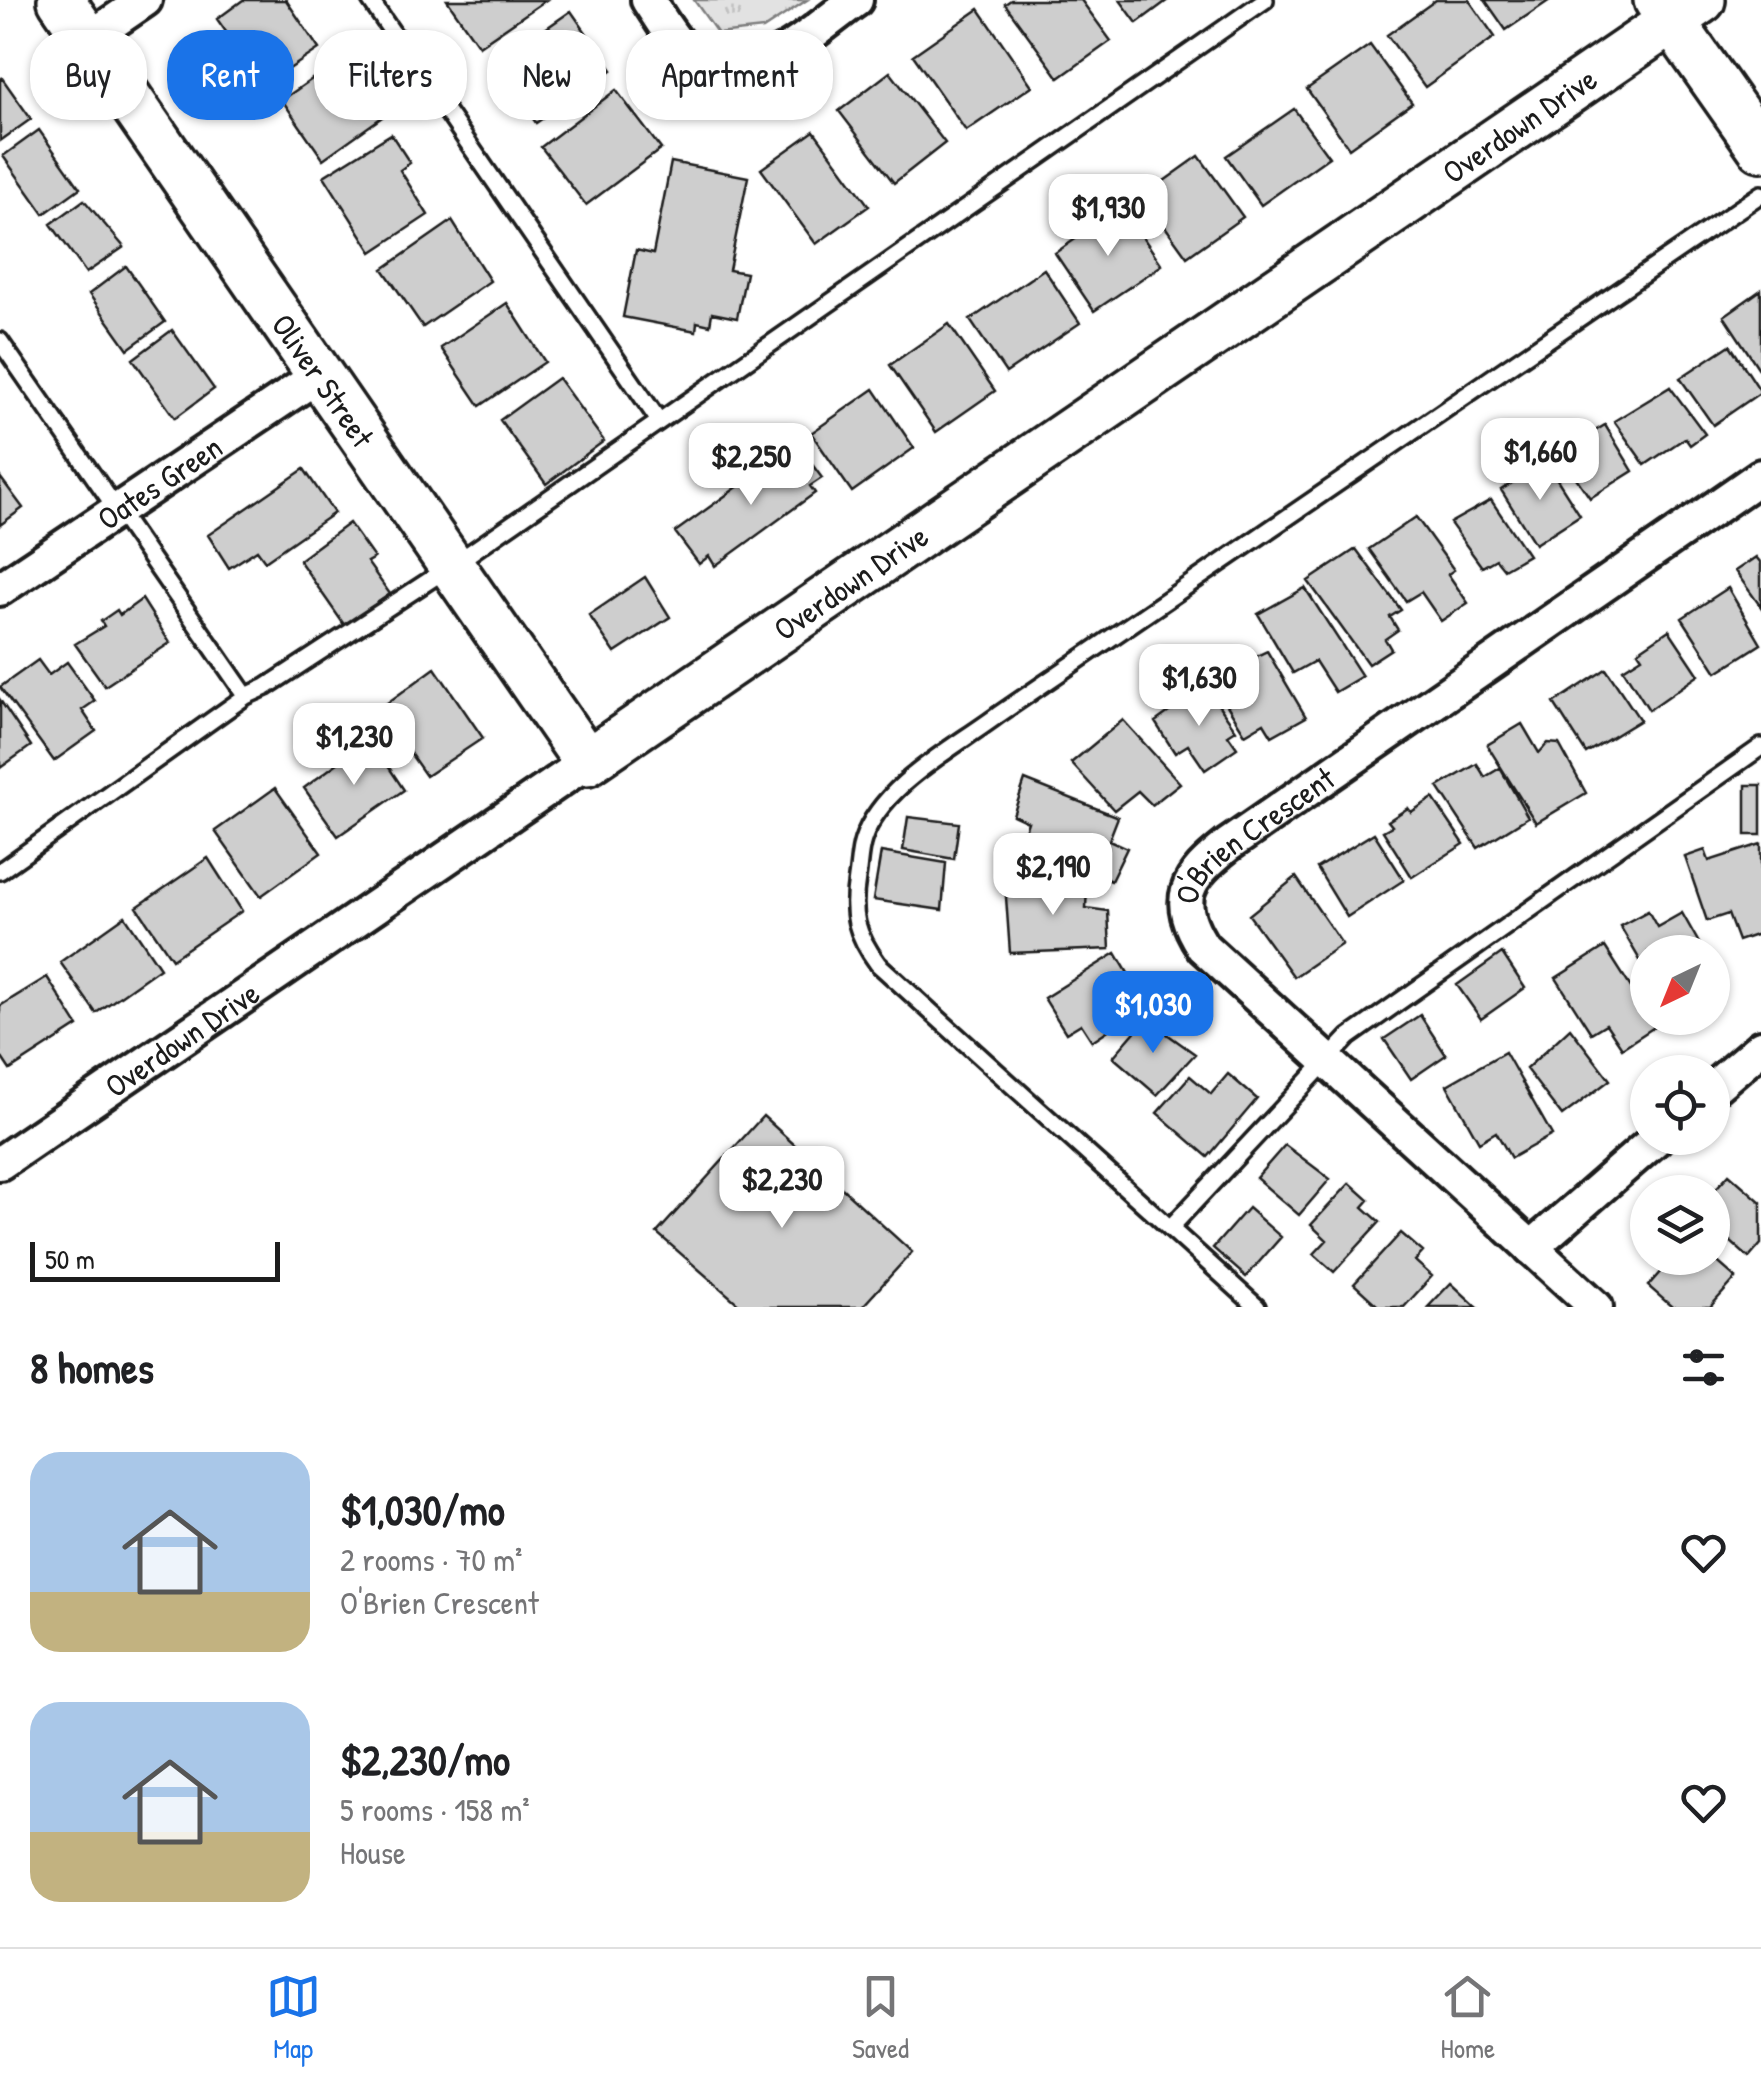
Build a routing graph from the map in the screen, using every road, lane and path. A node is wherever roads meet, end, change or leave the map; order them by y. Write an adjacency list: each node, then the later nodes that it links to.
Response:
1 (60, 0): 8 (street, Oliver Street)
2 (144, 0): 9 (street)
3 (370, 0): 15 (lane)
4 (648, 0): 5 (street)
5 (856, 0)
6 (1265, 0): 15 (lane)
7 (1677, 7): 11 (street); 22 (street, Overdown Drive)
8 (82, 30)
9 (101, 30)
10 (144, 120): 14 (street, Oliver Street)
11 (1761, 148)
12 (1761, 194): 29 (lane)
13 (0, 341): 17 (lane)
14 (318, 374): 17 (street, Oates Green); 18 (street, Oliver Street)
15 (660, 422): 18 (lane)
16 (1761, 476): 25 (street, O'Brien Crescent)
17 (117, 510): 19 (street, Oates Green); 20 (lane)
18 (453, 565): 20 (lane); 22 (street, Oliver Street)
19 (0, 590)
20 (246, 696): 23 (lane)
21 (1761, 747): 25 (lane)
22 (588, 762): 28 (street, Overdown Drive)
23 (0, 872)
24 (1761, 1047): 26 (street)
25 (1325, 1060): 29 (lane); 30 (street, O'Brien Crescent)
26 (1730, 1074)
27 (1638, 1155): 30 (street)
28 (0, 1162)
29 (1170, 1228): 31 (lane)
30 (1531, 1248): 32 (street, O'Brien Crescent)
31 (1257, 1307)
32 (1596, 1307)

